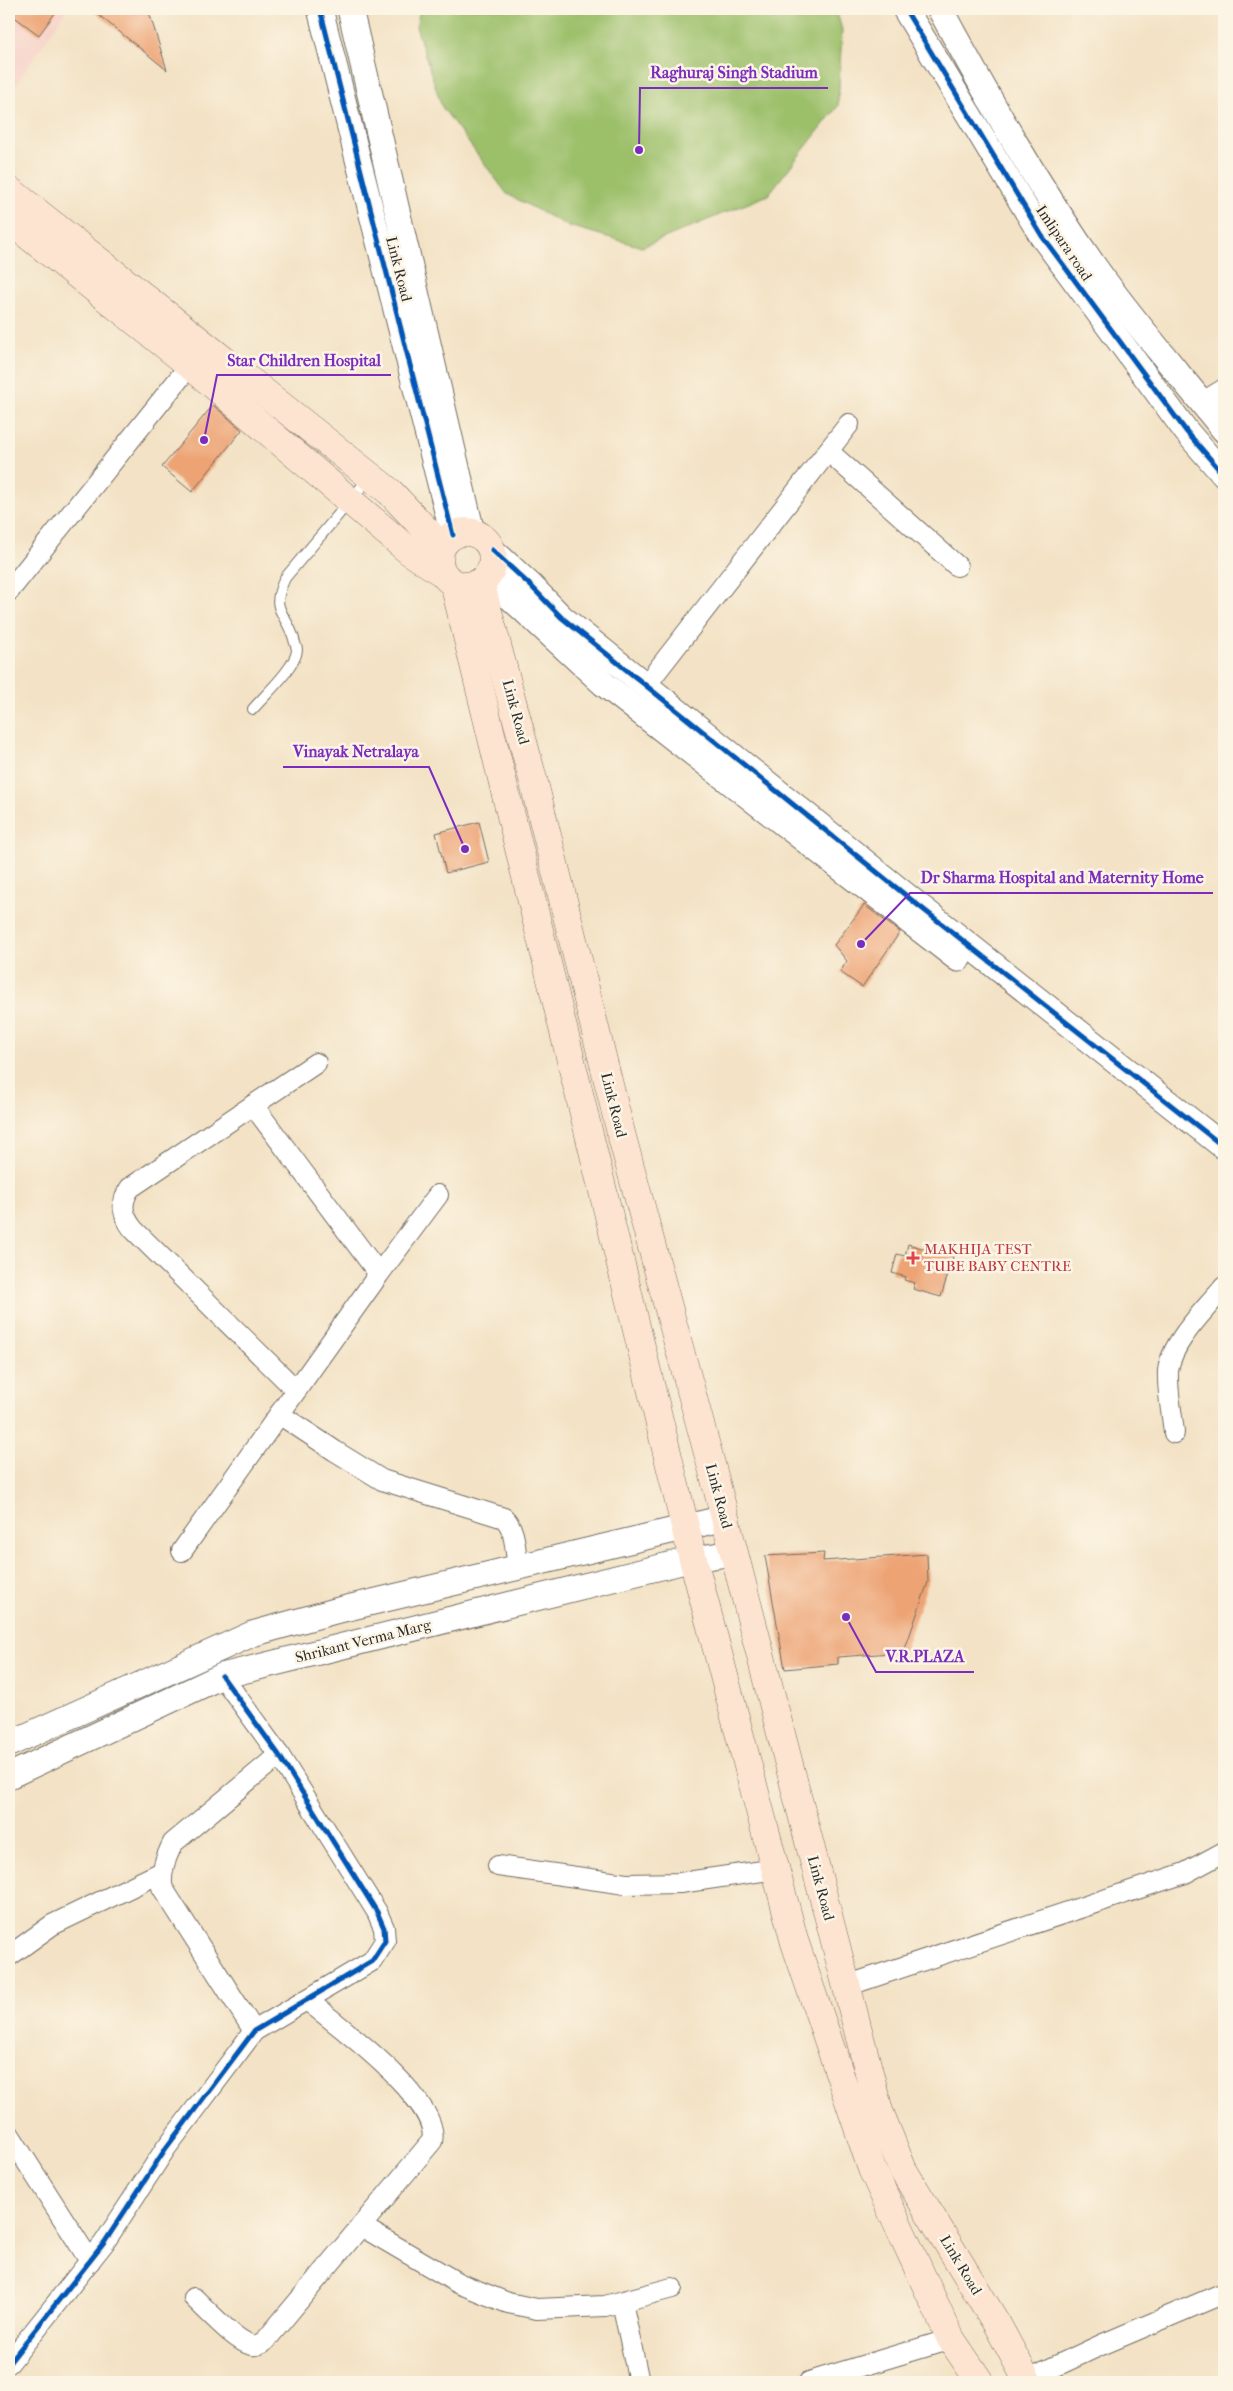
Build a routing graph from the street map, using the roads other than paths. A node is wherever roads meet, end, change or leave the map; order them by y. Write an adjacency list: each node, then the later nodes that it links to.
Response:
1 (320, 9): 16 (street, Link Road)
2 (350, 9): 16 (street, Link Road)
3 (905, 9): 14 (street, Imlipara road)
4 (940, 9): 9 (street, Imlipara road)
5 (9, 190): 13 (main road)
6 (9, 220): 7 (main road)
7 (190, 365): 15 (main road); 18 (street)
8 (1224, 389): 9 (street)
9 (1202, 402): 11 (street, Imlipara road)
10 (849, 424): 12 (street)
11 (1224, 430)
12 (828, 451): 17 (street); 19 (street)
13 (370, 476): 15 (lane); 16 (main road)
14 (1224, 476)
15 (351, 501): 16 (main road); 20 (lane)
16 (465, 559): 19 (street); 24 (street); 31 (main road, Link Road); 32 (main road, Link Road)
17 (957, 566)
18 (9, 591)
19 (646, 685): 23 (street)
20 (253, 709)
21 (316, 1063): 22 (street)
22 (253, 1105): 26 (street); 28 (street)
23 (1224, 1148)
24 (1224, 1166)
25 (438, 1194): 26 (street)
26 (379, 1274): 28 (street)
27 (1224, 1287): 30 (street)
28 (296, 1390): 29 (street)
29 (279, 1414): 33 (street); 36 (street)
30 (1174, 1433)
31 (725, 1518): 32 (street); 34 (main road, Link Road)
32 (686, 1529): 35 (main road, Link Road); 36 (street)
33 (182, 1551)
34 (734, 1553): 35 (street, Shrikant Verma Marg); 46 (main road, Link Road)
35 (693, 1559): 37 (street, Shrikant Verma Marg); 43 (main road, Link Road)
36 (518, 1568): 38 (street)
37 (222, 1676): 39 (street); 40 (street, Shrikant Verma Marg)
38 (9, 1744)
39 (279, 1755): 44 (street); 47 (street)
40 (9, 1776)
41 (1224, 1852): 46 (street)
42 (498, 1866): 43 (street)
43 (776, 1869): 56 (main road, Link Road)
44 (162, 1872): 45 (street); 48 (street)
45 (9, 1956)
46 (846, 1986): 58 (main road, Link Road)
47 (307, 2000): 48 (street); 50 (street)
48 (254, 2031): 51 (street)
49 (9, 2134): 51 (street)
50 (361, 2226): 54 (street); 55 (street)
51 (90, 2260): 57 (street)
52 (672, 2288): 55 (street)
53 (1224, 2293): 58 (street)
54 (194, 2298)
55 (622, 2302): 59 (street)
56 (951, 2339): 60 (street); 61 (main road, Link Road)
57 (9, 2363)
58 (1027, 2381)
59 (639, 2382)
60 (809, 2382)
61 (980, 2382)

